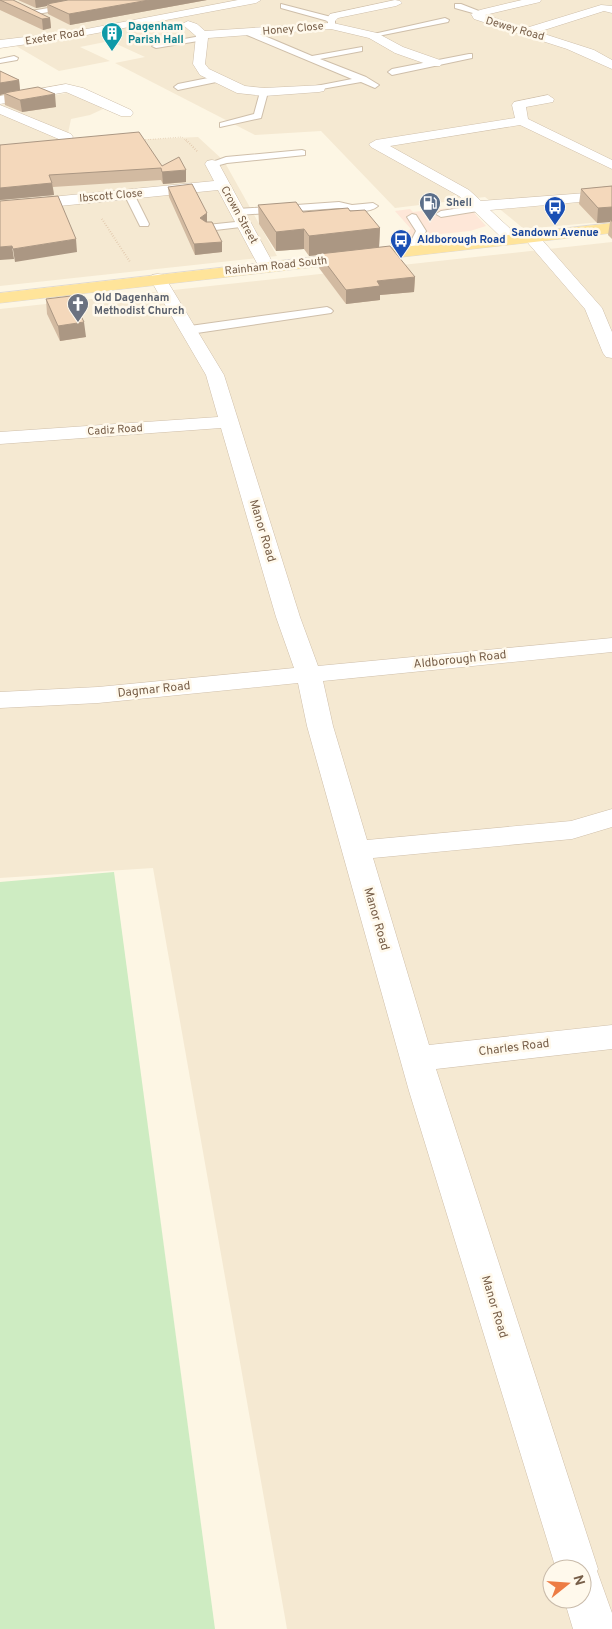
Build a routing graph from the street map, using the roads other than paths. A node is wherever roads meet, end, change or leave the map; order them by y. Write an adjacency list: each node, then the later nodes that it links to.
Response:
1 (108, 0): 8 (lane)
2 (256, 0): 10 (street, Exeter Road)
3 (536, 0): 9 (street, Dewey Road)
4 (396, 4): 12 (street)
5 (284, 6): 12 (lane)
6 (458, 6): 9 (lane)
7 (608, 8): 13 (street)
8 (27, 12): 15 (street)
9 (480, 13): 13 (street, Dewey Road)
10 (170, 16): 15 (street, Exeter Road); 17 (street)
11 (446, 20): 16 (lane)
12 (332, 23): 14 (street, Honey Close); 16 (street, Honey Close)
13 (526, 32): 26 (street, Dewey Road)
14 (250, 33): 17 (street, Honey Close); 23 (lane)
15 (76, 34): 18 (street, Exeter Road)
16 (373, 35): 25 (street, Honey Close)
17 (202, 36): 19 (lane); 28 (street)
18 (0, 44)
19 (156, 46)
20 (360, 49): 23 (lane)
21 (469, 56): 25 (lane)
22 (14, 58): 24 (lane)
23 (312, 58): 29 (lane)
24 (0, 61)
25 (436, 63): 27 (lane)
26 (612, 65)
27 (392, 72)
28 (218, 79): 31 (lane); 33 (street)
29 (363, 79): 30 (lane); 32 (lane)
30 (375, 85)
31 (178, 87)
32 (319, 88): 33 (street)
33 (264, 92): 39 (lane)
34 (548, 99): 38 (street)
35 (0, 100): 37 (street)
36 (0, 109): 40 (street)
37 (126, 113)
38 (522, 121): 43 (street); 49 (street)
39 (223, 125)
40 (66, 137)
41 (302, 153): 42 (lane)
42 (212, 164): 44 (street, Crown Street)
43 (612, 165)
44 (222, 185): 45 (street, Ibscott Close); 52 (street, Crown Street)
45 (129, 194): 48 (street, Ibscott Close); 53 (lane)
46 (612, 195): 49 (street)
47 (373, 206): 52 (lane)
48 (0, 207)
49 (479, 207): 50 (lane); 57 (street)
50 (441, 214)
51 (412, 217): 58 (lane)
52 (241, 218): 54 (lane); 59 (street, Crown Street)
53 (144, 224)
54 (207, 228)
55 (612, 228): 56 (main road, Rainham Road South)
56 (530, 236): 57 (main road, Rainham Road South); 64 (street)
57 (511, 238): 58 (main road, Rainham Road South)
58 (411, 251): 59 (main road, Rainham Road South)
59 (267, 267): 60 (main road, Rainham Road South)
60 (158, 278): 61 (main road, Rainham Road South); 63 (street, Manor Road)
61 (0, 298)
62 (328, 311): 63 (lane)
63 (190, 330): 65 (street, Manor Road)
64 (612, 353)
65 (230, 422): 66 (street, Cadiz Road); 68 (street, Manor Road)
66 (0, 438)
67 (612, 645): 68 (street, Aldborough Road)
68 (309, 675): 69 (street, Dagmar Road); 71 (street, Manor Road)
69 (0, 700)
70 (612, 818): 71 (street)
71 (356, 850): 73 (street, Manor Road)
72 (612, 1036): 73 (street, Charles Road)
73 (417, 1060): 74 (street, Manor Road)
74 (573, 1559)
75 (589, 1609): 76 (street)
76 (595, 1629)

